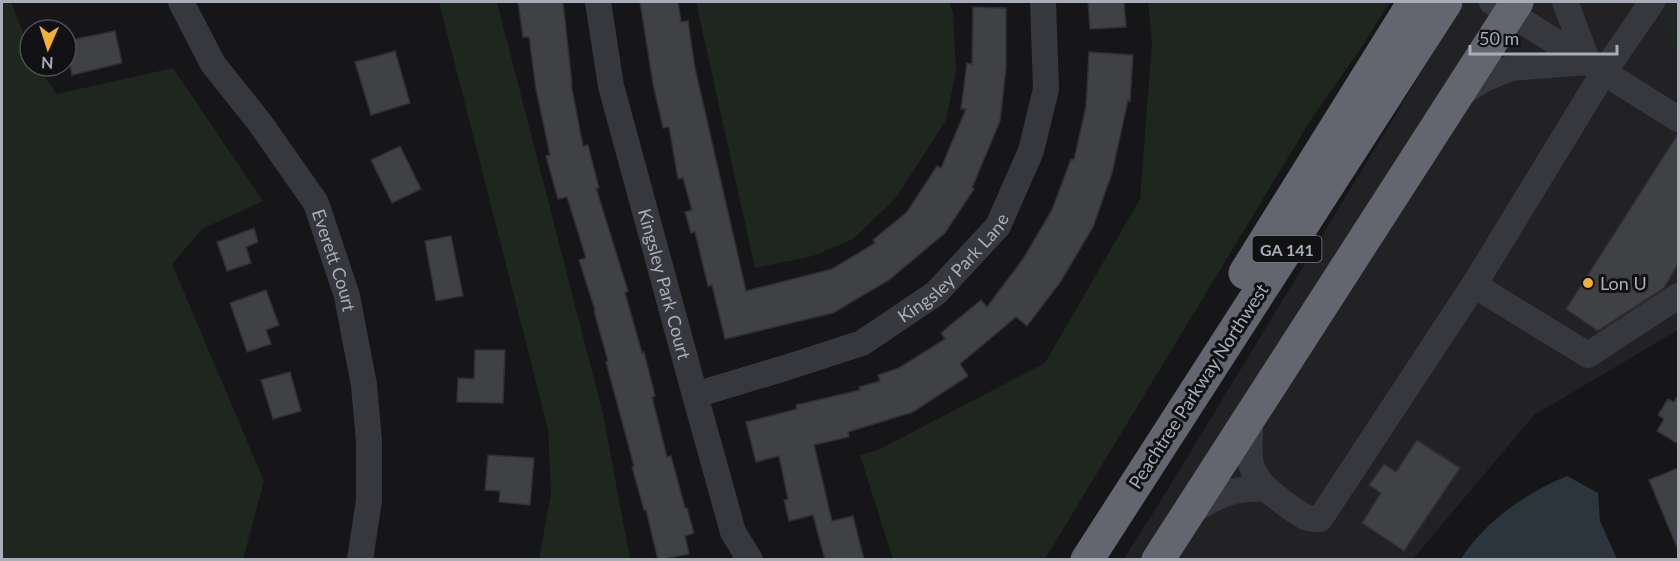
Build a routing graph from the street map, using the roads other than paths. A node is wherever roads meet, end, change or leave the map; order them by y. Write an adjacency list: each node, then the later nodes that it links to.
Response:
1 (181, 2): 19 (street, Everett Court)
2 (598, 2): 14 (street, Kingsley Park Court)
3 (1043, 2): 14 (street, Kingsley Park Lane)
4 (1414, 2): 17 (highway)
5 (1446, 2): 17 (highway, Peachtree Parkway Northwest / GA 141)
6 (1565, 2): 9 (street)
7 (1652, 2): 9 (street)
8 (1506, 5): 9 (street); 10 (highway, GA 141)
9 (1596, 67): 10 (street); 11 (street); 12 (street)
10 (1457, 96): 15 (highway, GA 141)
11 (1678, 119)
12 (1474, 285): 13 (street); 16 (street)
13 (1678, 296)
14 (695, 395): 20 (street, Kingsley Park Court)
15 (1251, 416): 16 (street); 18 (highway, GA 141)
16 (1265, 489): 18 (street)
17 (1127, 497): 21 (highway, Peachtree Parkway Northwest / GA 141)
18 (1186, 515): 22 (highway, GA 141)
19 (360, 560)
20 (750, 560)
21 (1087, 560)
22 (1158, 560)

